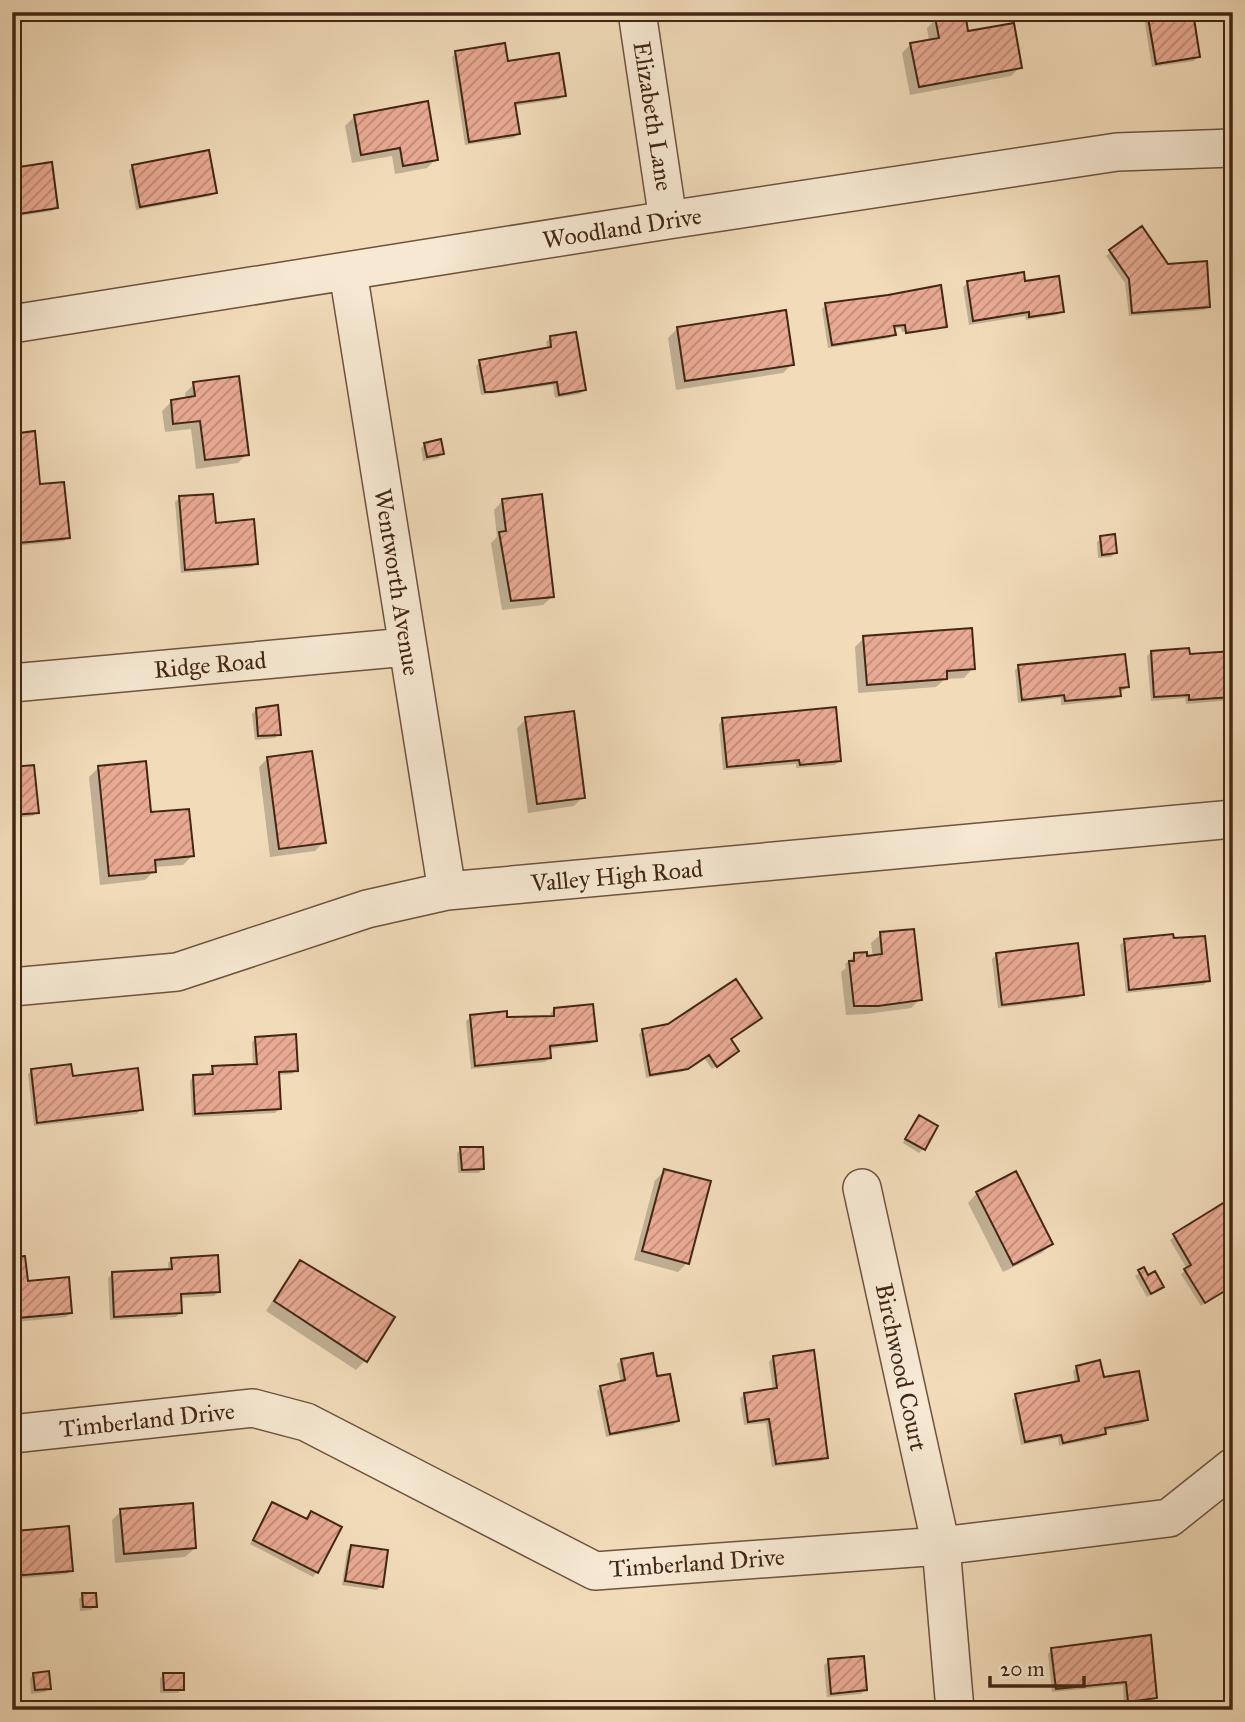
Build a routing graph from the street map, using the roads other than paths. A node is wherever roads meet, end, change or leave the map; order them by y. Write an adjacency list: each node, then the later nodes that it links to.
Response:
1 (637, 12): 3 (street, Elizabeth Lane)
2 (1233, 148): 3 (street, Woodland Drive)
3 (668, 220): 4 (street, Woodland Drive)
4 (348, 272): 5 (street, Woodland Drive); 6 (street, Wentworth Avenue)
5 (12, 324)
6 (407, 648): 7 (street, Ridge Road); 9 (street, Wentworth Avenue)
7 (12, 683)
8 (1233, 819): 9 (street, Valley High Road)
9 (447, 891): 10 (street, Valley High Road)
10 (12, 987)
11 (862, 1188): 14 (street, Birchwood Court)
12 (12, 1434): 14 (street, Timberland Drive)
13 (1233, 1467): 14 (street, Timberland Drive)
14 (941, 1545): 15 (street, Birchwood Court)
15 (955, 1710)

